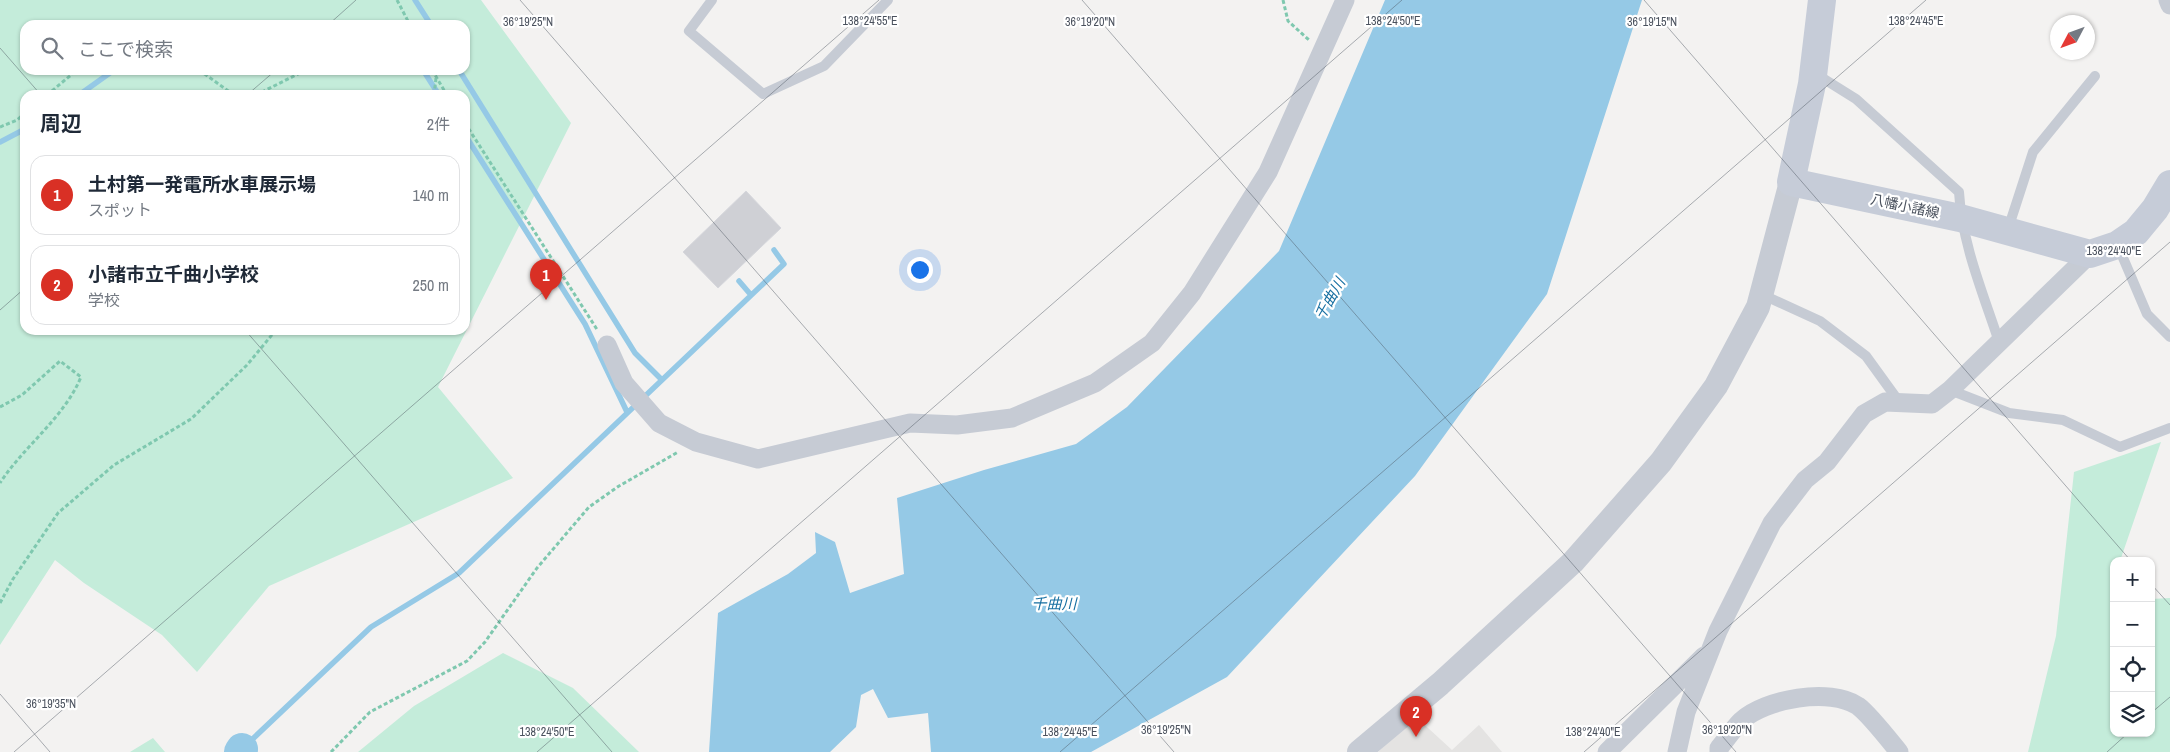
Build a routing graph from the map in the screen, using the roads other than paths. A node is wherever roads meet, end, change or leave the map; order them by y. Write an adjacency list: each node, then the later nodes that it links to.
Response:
1 (712, 0): 2 (lane)
2 (888, 0)
3 (1345, 0): 18 (street)
4 (1822, 0): 7 (main road)
5 (2168, 0): 6 (street)
6 (2170, 5)
7 (1814, 72): 9 (main road); 11 (lane)
8 (2095, 76): 12 (lane)
9 (1791, 182): 11 (main road, 八幡小諸線); 15 (street)
10 (2170, 184): 13 (main road)
11 (1960, 218): 12 (main road, 八幡小諸線); 17 (lane)
12 (2007, 233): 14 (main road, 八幡小諸線)
13 (2118, 245): 14 (main road); 16 (lane)
14 (2090, 254): 17 (street)
15 (1761, 294): 20 (lane); 23 (street)
16 (2170, 337)
17 (1999, 342): 19 (street)
18 (607, 345)
19 (1950, 390): 20 (street); 21 (lane)
20 (1900, 403): 22 (street)
21 (2170, 428)
22 (1710, 650): 24 (street); 25 (street)
23 (1359, 752)
24 (1607, 752)
25 (1677, 752)
26 (1719, 752): 27 (street)
27 (1899, 752)

